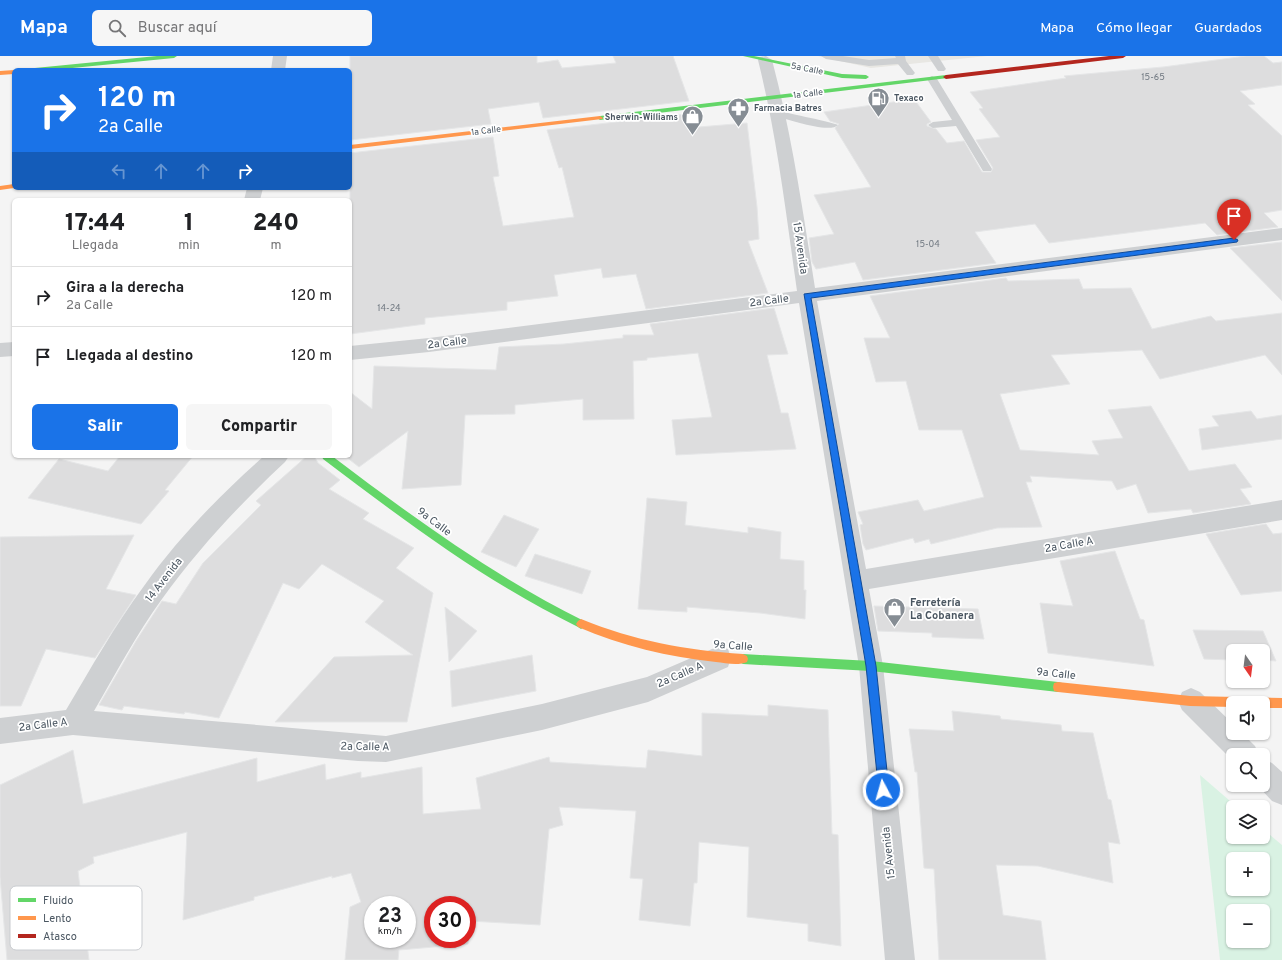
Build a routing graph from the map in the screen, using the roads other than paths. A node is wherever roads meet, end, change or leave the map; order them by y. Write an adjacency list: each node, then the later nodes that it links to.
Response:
1 (174, 56): 10 (main road)
2 (280, 56): 11 (street)
3 (746, 56): 9 (main road, 5a Calle)
4 (826, 56): 8 (lane)
5 (933, 56): 12 (lane)
6 (1049, 56): 12 (main road)
7 (1124, 56): 16 (main road, 1a Calle)
8 (901, 58): 14 (lane)
9 (765, 60): 14 (main road, 5a Calle); 17 (street, 15 Avenida)
10 (55, 68)
11 (278, 68)
12 (941, 69): 14 (main road)
13 (12, 72): 15 (main road)
14 (910, 72)
15 (0, 74)
16 (932, 79): 17 (main road, 1a Calle); 19 (lane)
17 (775, 98): 18 (street, 15 Avenida); 22 (main road, 1a Calle)
18 (779, 114): 20 (lane); 27 (street, 15 Avenida)
19 (958, 123): 21 (lane); 23 (lane)
20 (833, 125)
21 (933, 125)
22 (352, 147)
23 (987, 169)
24 (12, 186): 25 (main road)
25 (0, 188)
26 (1282, 234): 27 (street, 2a Calle)
27 (807, 296): 30 (street, 2a Calle); 34 (street, 15 Avenida)
28 (12, 349): 29 (street)
29 (0, 350)
30 (352, 353)
31 (276, 458): 39 (street, 14 Avenida)
32 (329, 458): 35 (main road, 9a Calle)
33 (1282, 510): 34 (street, 2a Calle A)
34 (856, 581): 36 (street, 15 Avenida)
35 (719, 658): 36 (main road, 9a Calle); 39 (street, 2a Calle A)
36 (871, 666): 37 (main road, 9a Calle); 44 (street, 15 Avenida)
37 (1191, 701): 38 (main road, 9a Calle); 41 (street)
38 (1282, 703)
39 (73, 722): 40 (street, 2a Calle A)
40 (0, 730)
41 (1239, 748)
42 (1270, 779): 43 (street)
43 (1282, 791)
44 (900, 960)

